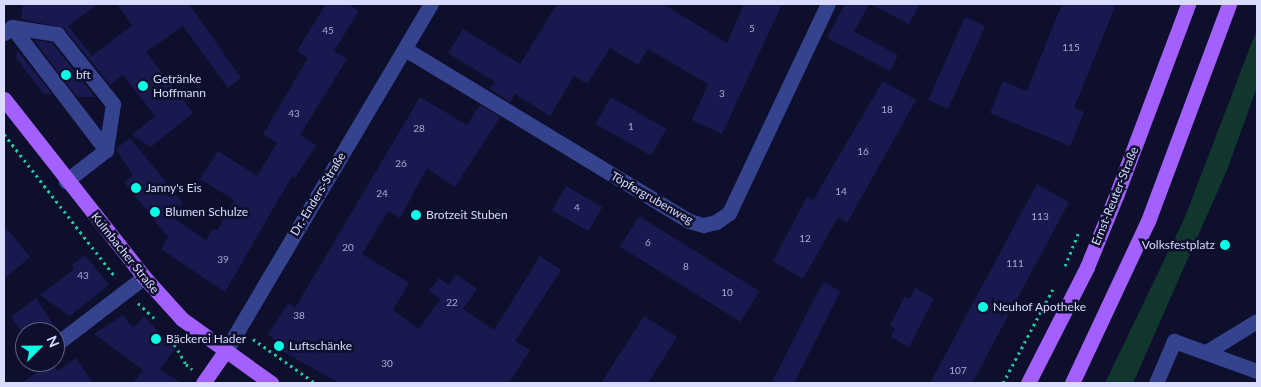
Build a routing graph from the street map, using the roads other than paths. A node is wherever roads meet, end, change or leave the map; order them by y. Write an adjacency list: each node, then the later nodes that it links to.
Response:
1 (431, 4): 6 (street, Dr.-Enders-Straße)
2 (828, 4): 6 (street, Töpfergrubenweg)
3 (1188, 4): 18 (main road, Ernst-Reuter-Straße)
4 (1229, 4): 19 (main road)
5 (8, 30): 8 (street); 8 (street)
6 (405, 49): 14 (street, Dr.-Enders-Straße)
7 (4, 99): 9 (main road, Kulmbacher Straße)
8 (106, 150): 9 (street)
9 (66, 181): 10 (main road, Kulmbacher Straße)
10 (144, 277): 12 (street); 14 (main road, Kulmbacher Straße)
11 (1257, 321): 13 (street)
12 (65, 338)
13 (1208, 351): 15 (street); 20 (street)
14 (224, 352): 16 (main road, Dr.-Enders-Straße); 17 (main road, Kulmbacher Straße)
15 (1257, 372)
16 (204, 381)
17 (271, 383)
18 (1028, 383)
19 (1072, 383)
20 (1156, 383)

